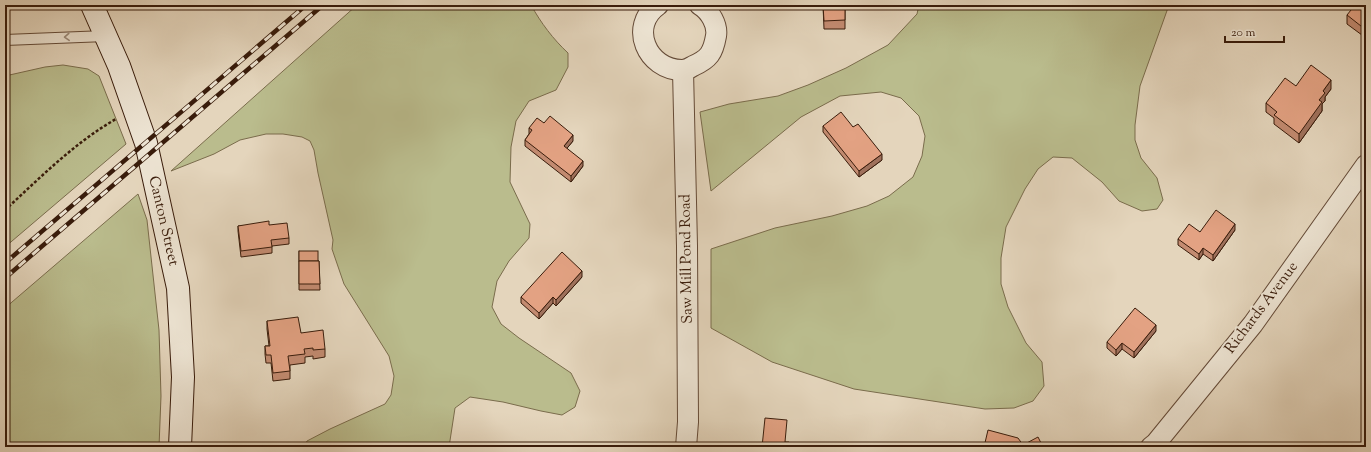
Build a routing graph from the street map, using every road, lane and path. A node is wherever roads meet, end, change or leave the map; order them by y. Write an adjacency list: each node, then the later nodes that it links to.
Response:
1 (92, 5): 4 (street, Canton Street)
2 (658, 5): 6 (street)
3 (700, 5): 6 (street)
4 (106, 36): 5 (lane, one-way to 5); 7 (street, Canton Street)
5 (5, 40)
6 (683, 70): 11 (street, Saw Mill Pond Road)
7 (133, 109): 9 (path); 10 (street, Canton Street)
8 (1366, 165): 12 (street, Richards Avenue)
9 (5, 210)
10 (180, 447)
11 (686, 447)
12 (1151, 447)

